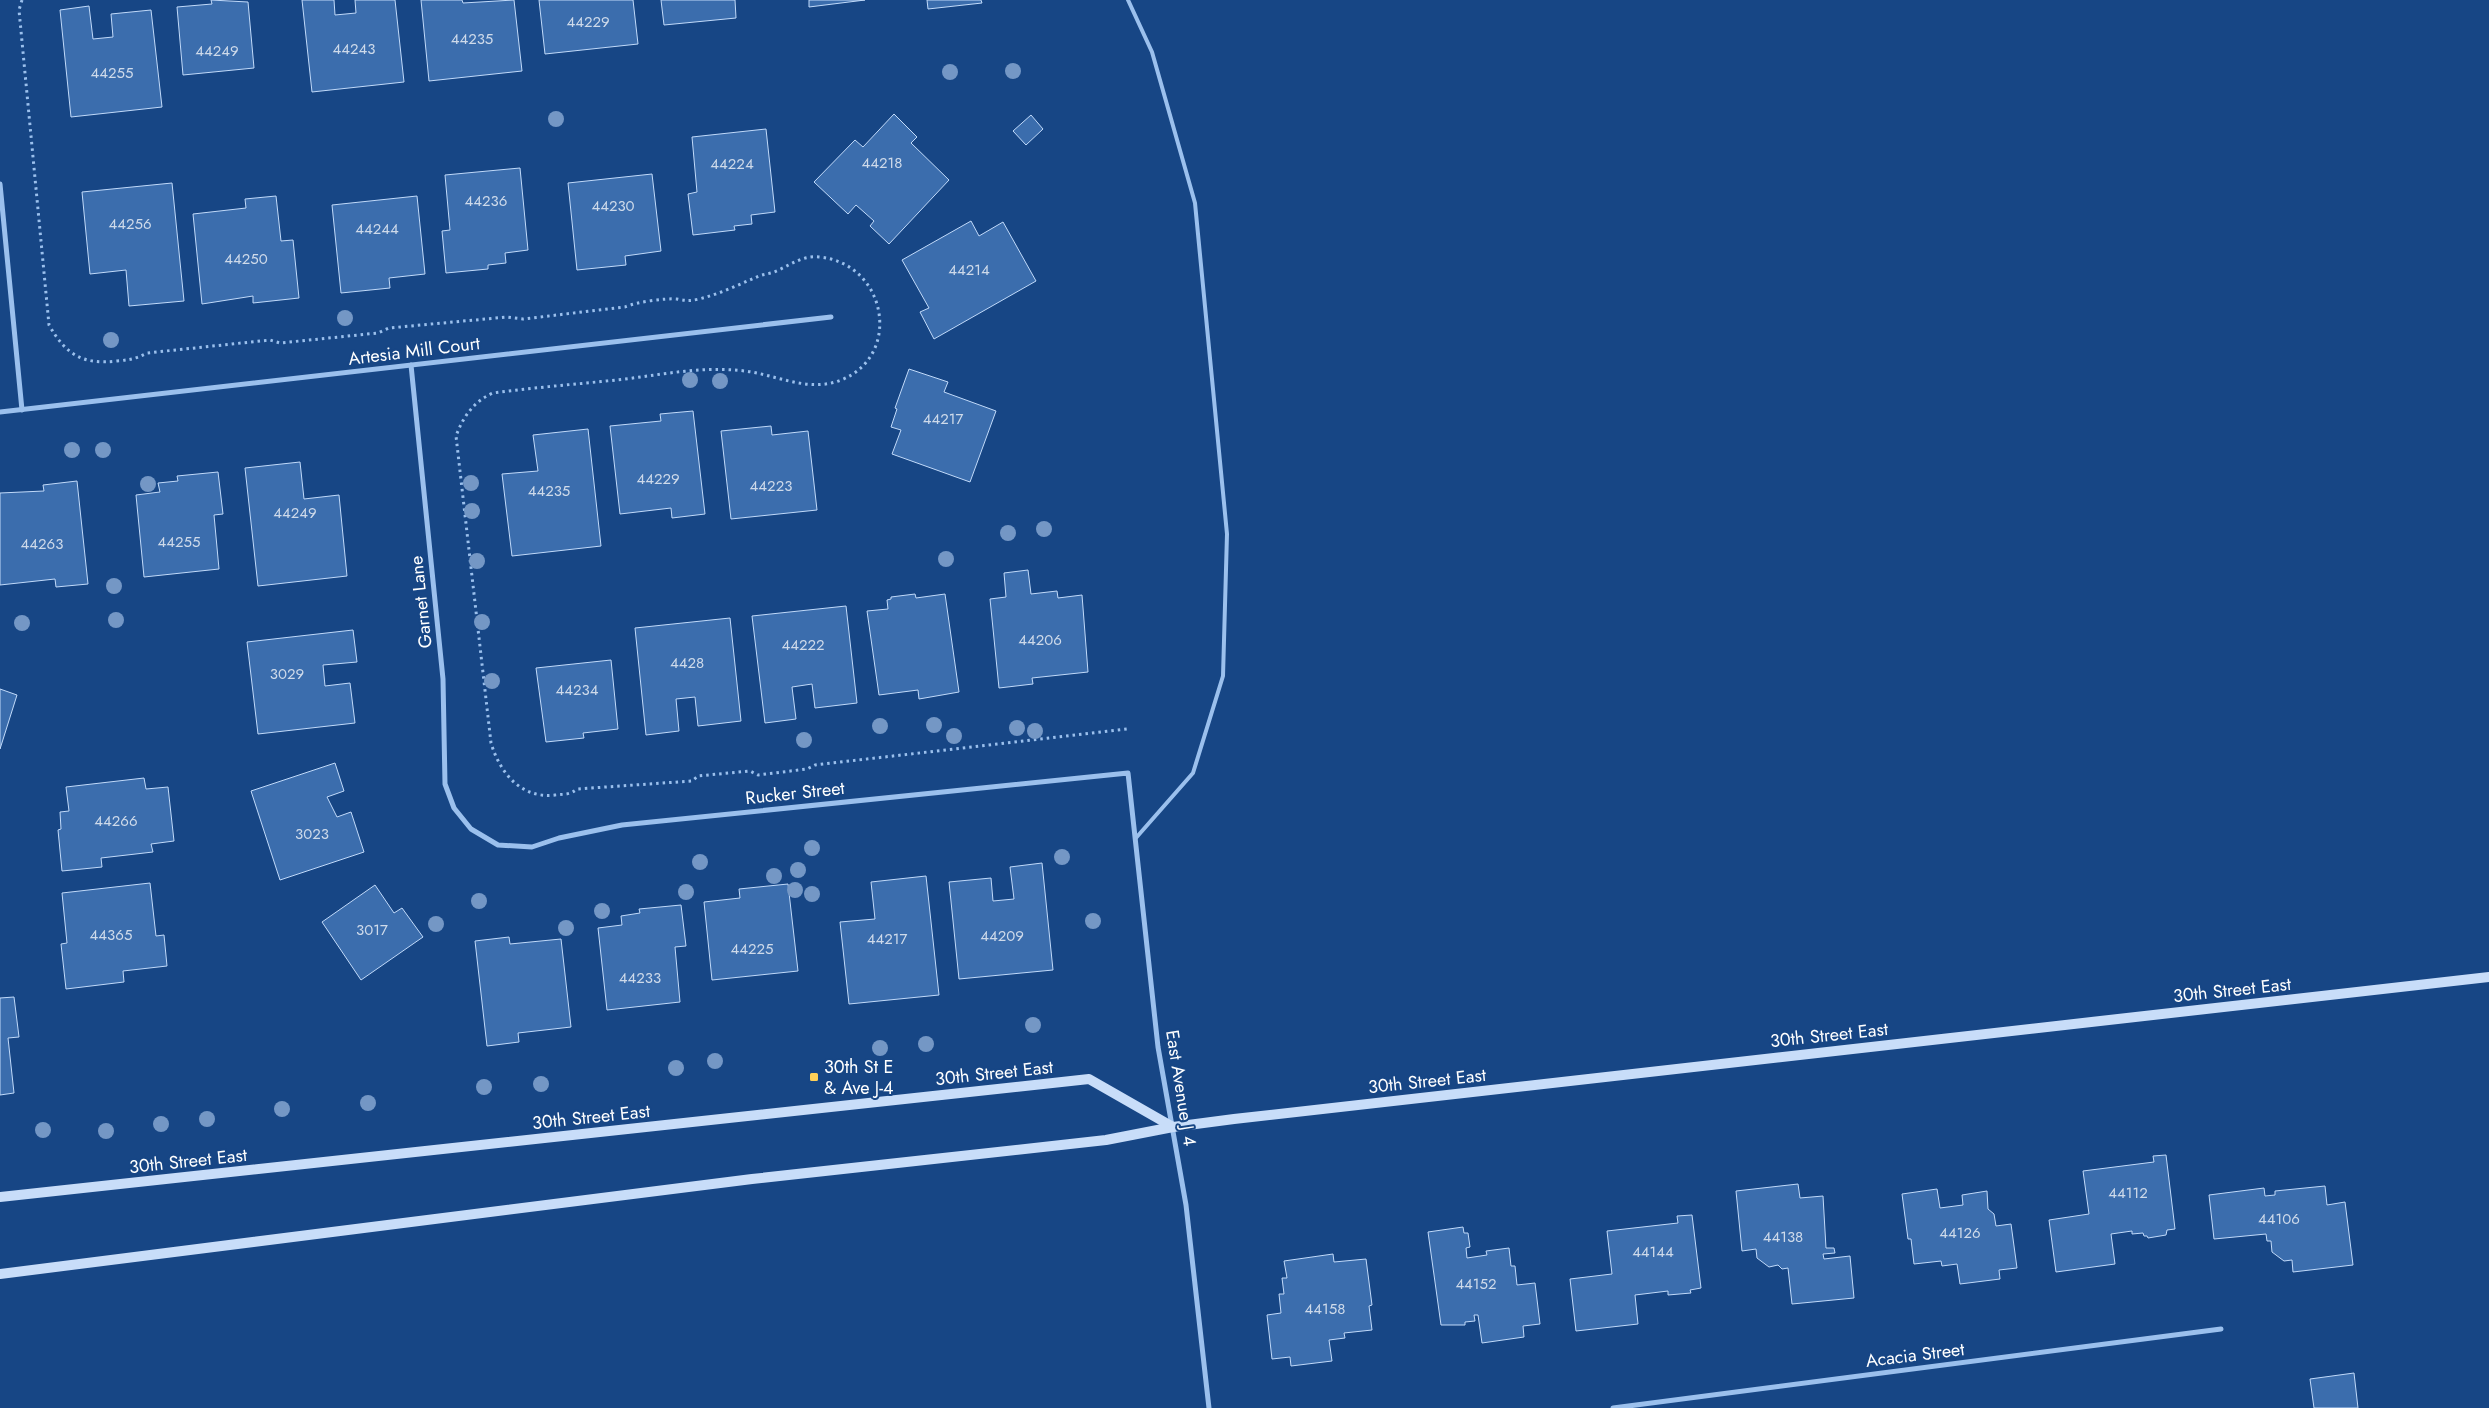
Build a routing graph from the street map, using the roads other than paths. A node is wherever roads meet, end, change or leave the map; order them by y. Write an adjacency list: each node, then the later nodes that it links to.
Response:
1 (1128, 0): 9 (lane)
2 (0, 184): 5 (street)
3 (831, 317): 4 (street, Artesia Mill Court)
4 (411, 365): 5 (street, Artesia Mill Court); 8 (street, Garnet Lane)
5 (22, 410): 6 (street, Artesia Mill Court)
6 (0, 412)
7 (1128, 773): 8 (street, Rucker Street); 9 (street, East Avenue J 4)
8 (471, 829)
9 (1135, 839): 11 (street, East Avenue J 4)
10 (2489, 977): 11 (main road, 30th Street East)
11 (1173, 1127): 12 (main road, 30th Street East); 13 (main road, 30th Street East); 15 (street, East Avenue J 4)
12 (0, 1197)
13 (0, 1274)
14 (2221, 1330): 16 (street, Acacia Street)
15 (1209, 1408)
16 (1613, 1408)

